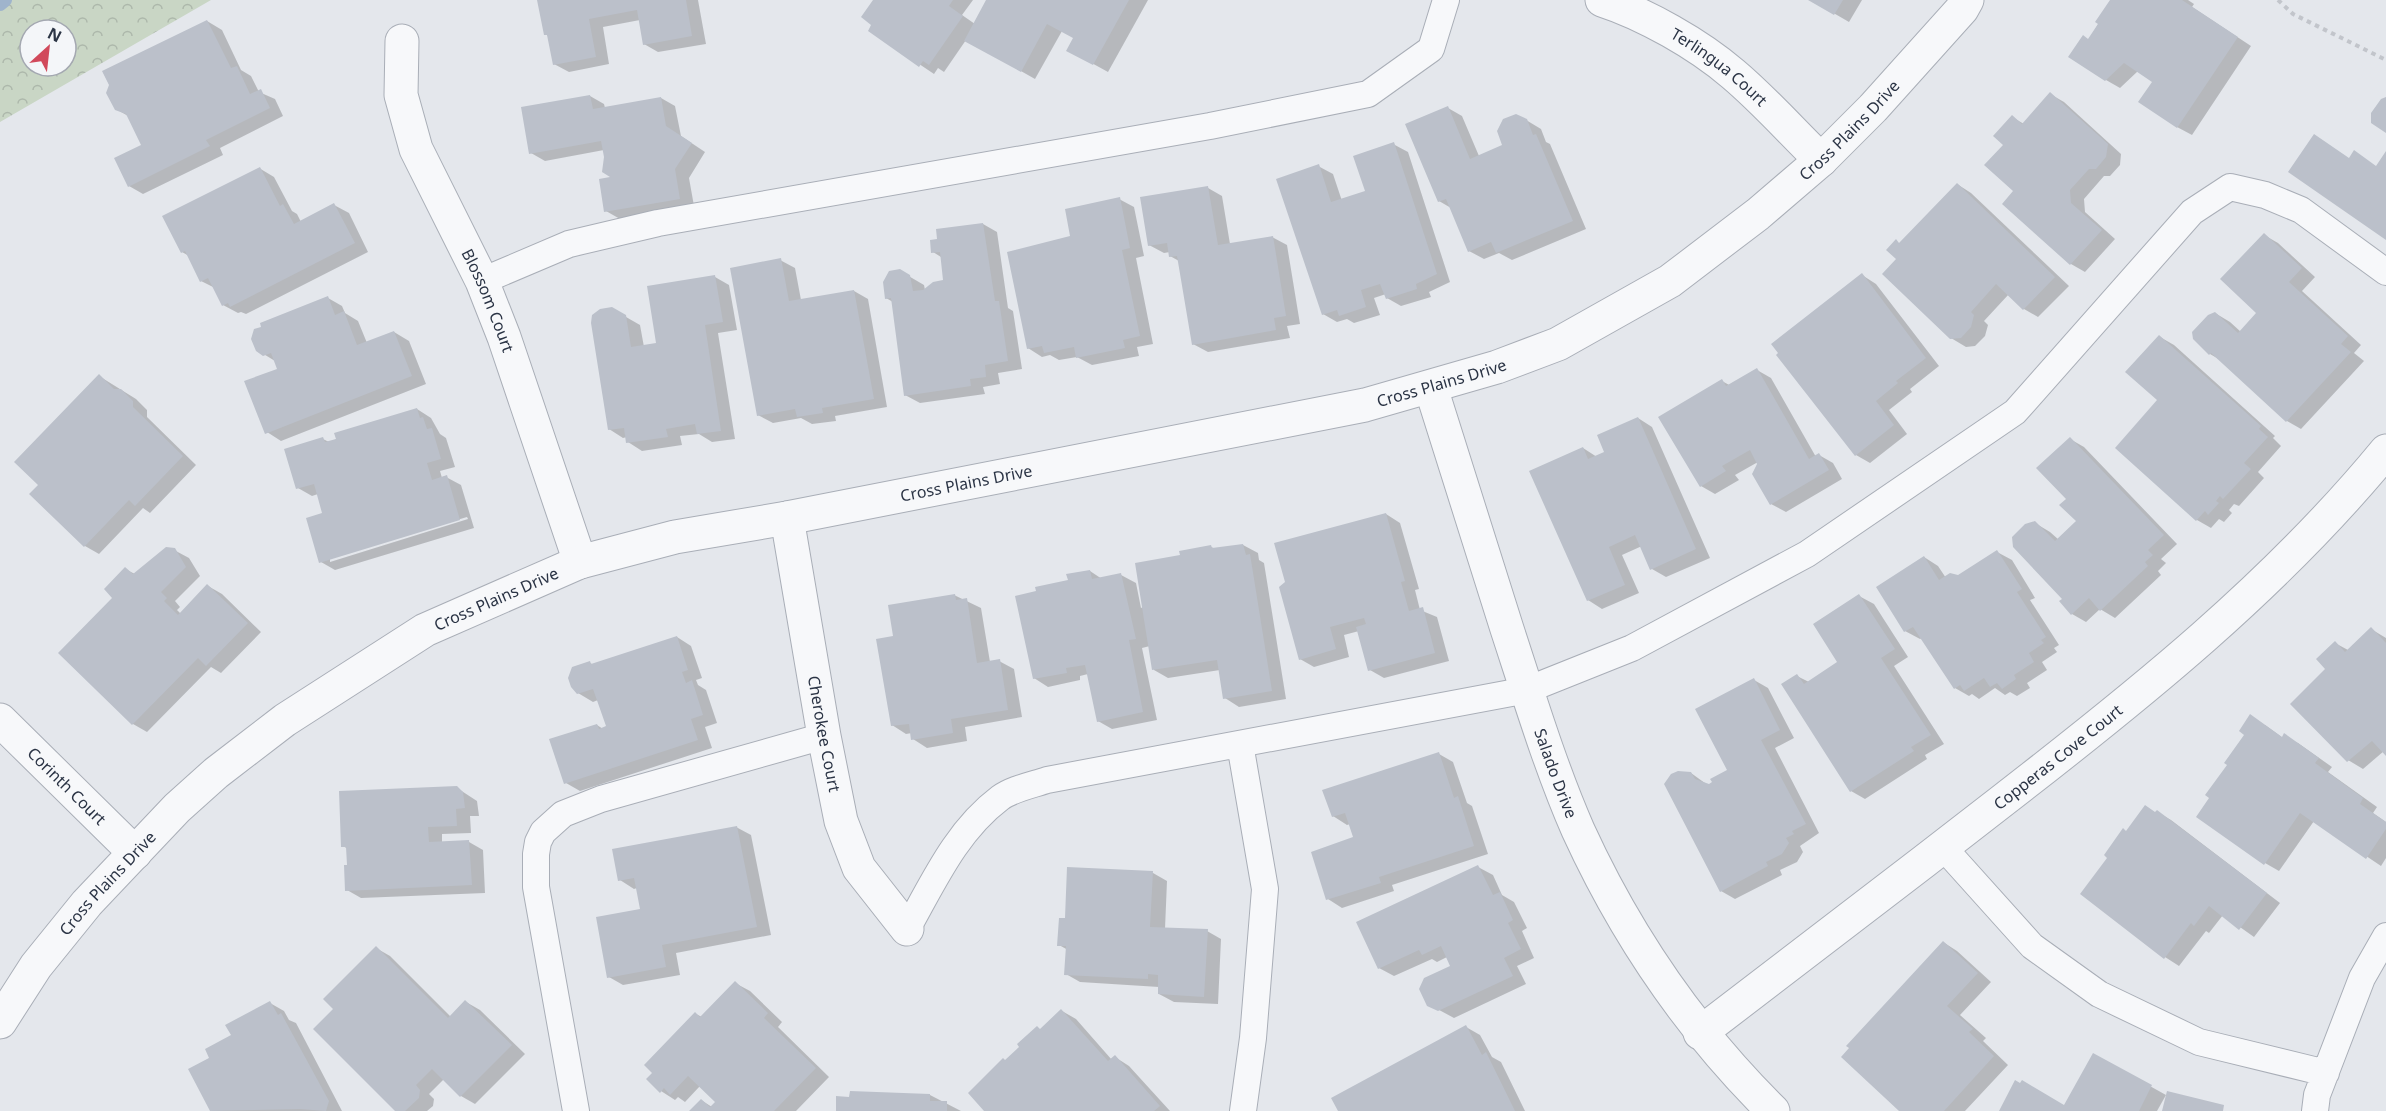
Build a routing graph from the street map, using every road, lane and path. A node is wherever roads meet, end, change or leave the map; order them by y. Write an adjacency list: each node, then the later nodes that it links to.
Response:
1 (1446, 0): 9 (lane)
2 (1602, 0): 7 (street, Terlingua Court)
3 (1968, 0): 7 (street, Cross Plains Drive)
4 (2278, 0): 6 (path)
5 (402, 41): 9 (street, Blossom Court)
6 (2386, 60)
7 (1821, 160): 10 (street, Cross Plains Drive)
8 (2386, 272): 14 (lane)
9 (482, 281): 13 (street, Blossom Court)
10 (1431, 388): 12 (street, Cross Plains Drive); 14 (street, Salado Drive)
11 (2386, 451): 18 (street, Copperas Cove Court)
12 (787, 518): 13 (street, Cross Plains Drive); 16 (street, Cherokee Court)
13 (580, 562): 19 (street, Cross Plains Drive)
14 (1527, 690): 17 (lane); 23 (street, Salado Drive)
15 (0, 720): 19 (street, Corinth Court)
16 (824, 736): 20 (street, Cherokee Court); 25 (lane)
17 (1240, 744): 20 (lane); 26 (lane)
18 (1943, 847): 23 (street, Copperas Cove Court); 24 (lane)
19 (135, 852): 22 (street, Cross Plains Drive)
20 (907, 929)
21 (2386, 936): 24 (lane)
22 (0, 1022)
23 (1700, 1033): 27 (street, Salado Drive)
24 (2326, 1073): 28 (lane)
25 (576, 1111)
26 (1243, 1111)
27 (1773, 1111)
28 (2315, 1111)

